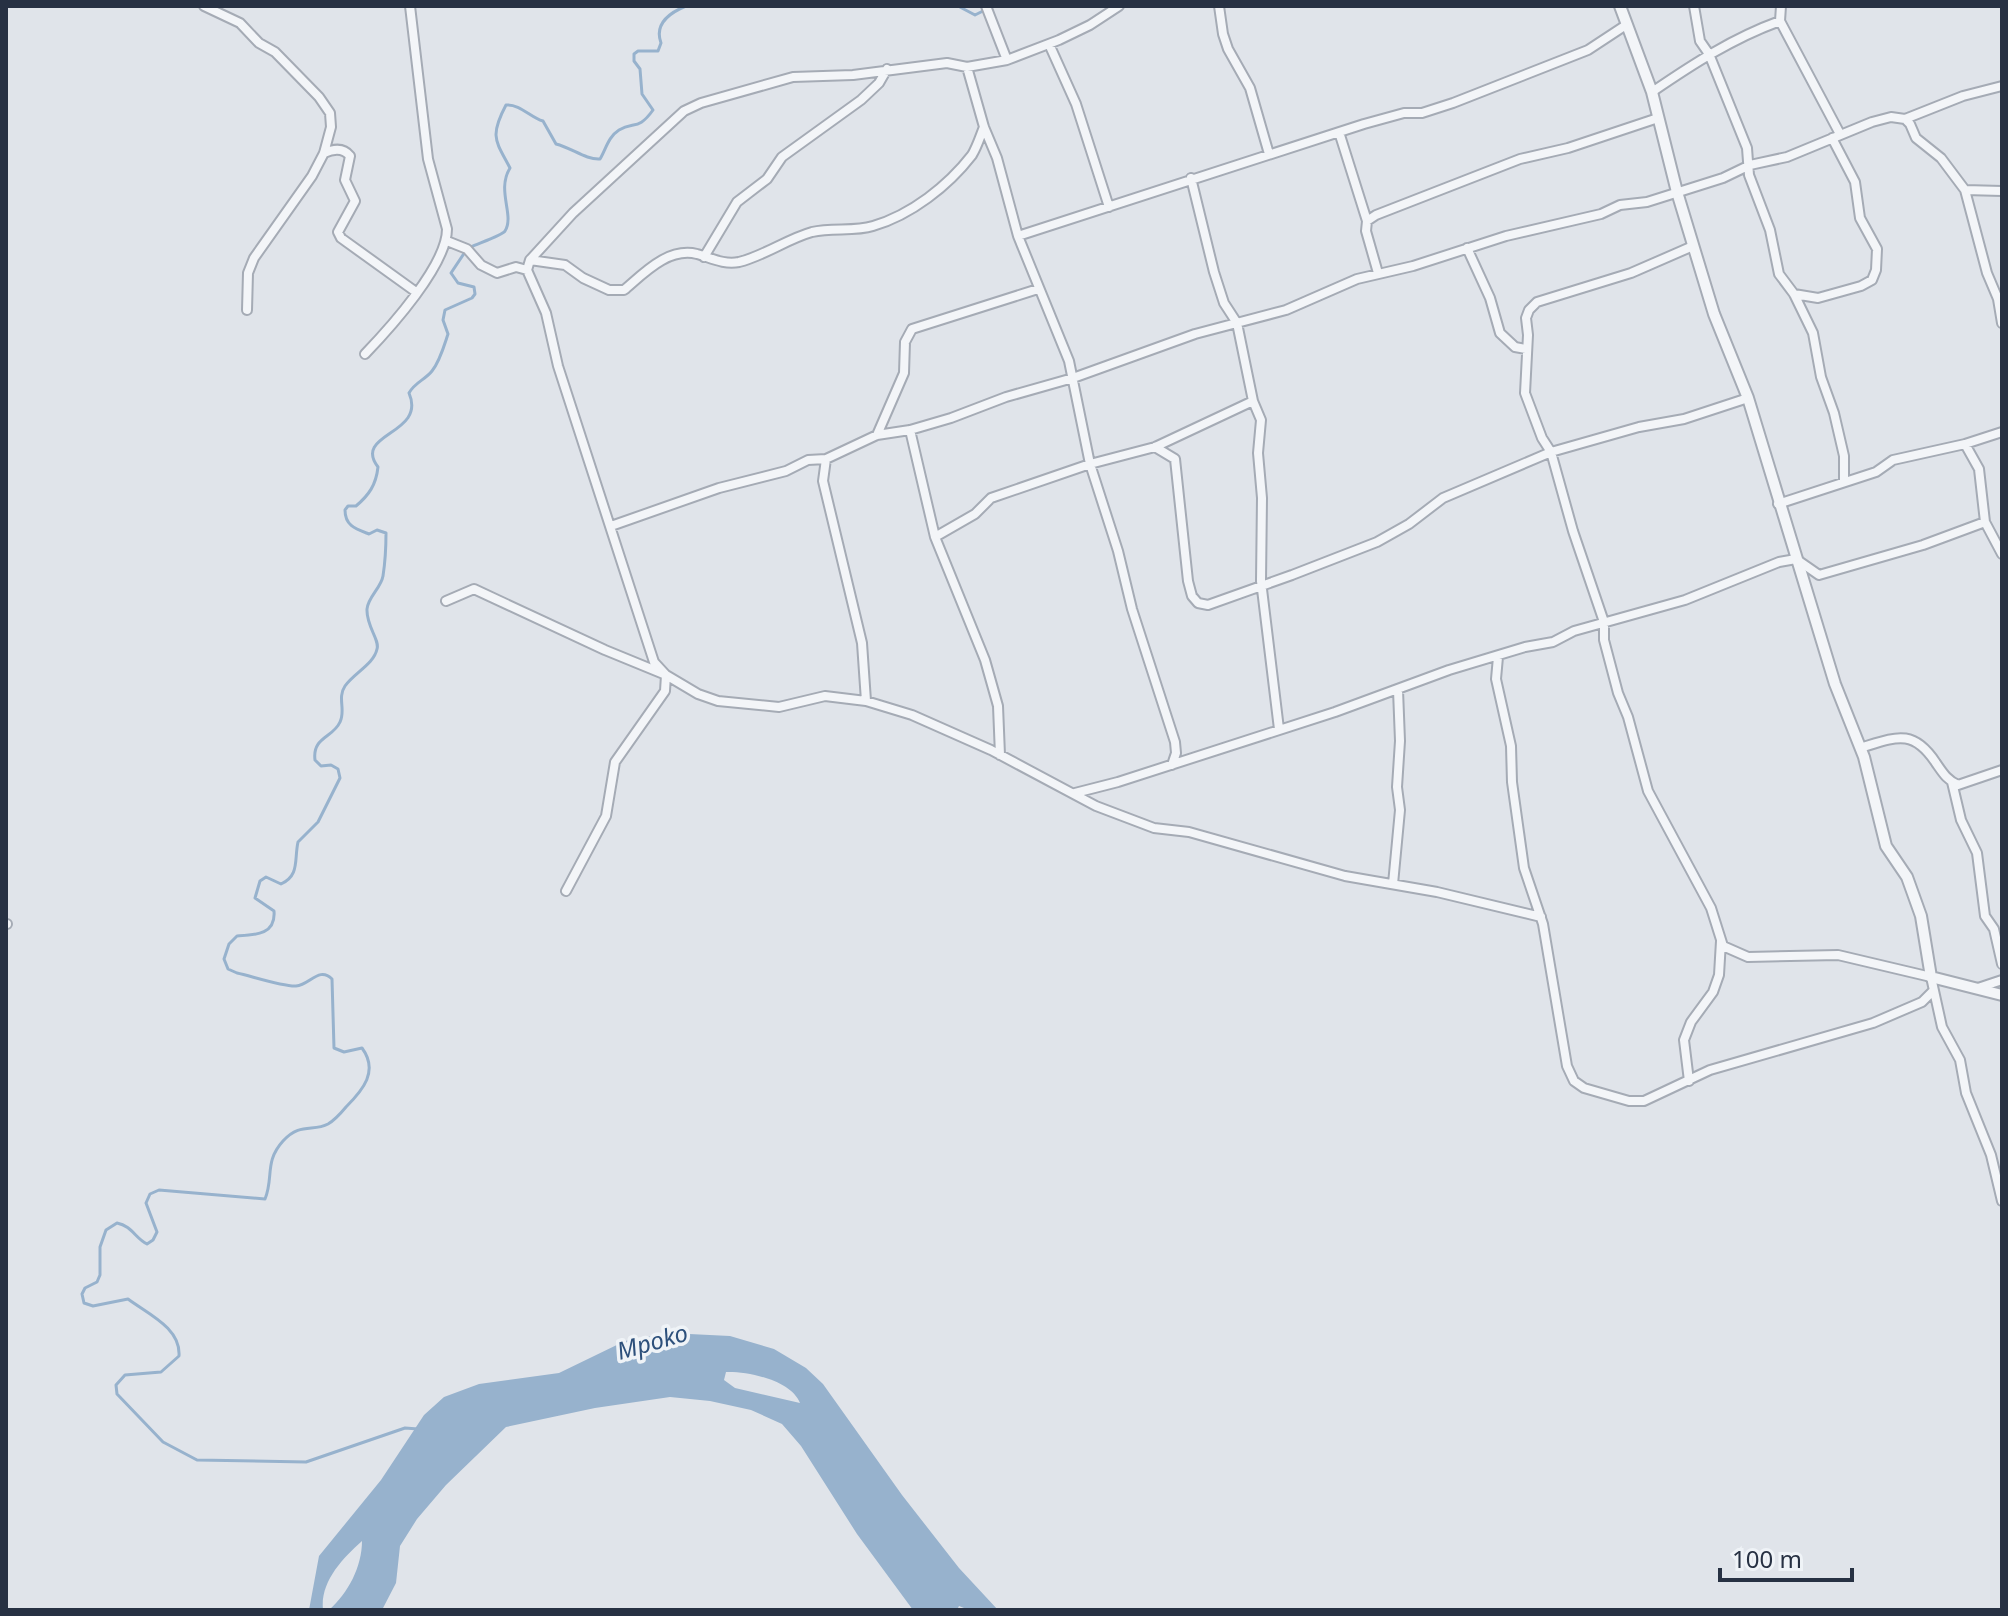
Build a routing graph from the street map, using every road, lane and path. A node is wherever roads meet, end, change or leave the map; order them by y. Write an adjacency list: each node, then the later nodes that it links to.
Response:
1 (204, 6): 23 (street)
2 (410, 6): 33 (street)
3 (1119, 6): 11 (street)
4 (1219, 6): 24 (street)
5 (1620, 6): 10 (street)
6 (1694, 6): 12 (street)
7 (1781, 6): 9 (street)
8 (989, 10): 13 (street)
9 (1780, 21): 12 (street); 22 (street)
10 (1626, 25): 17 (street); 21 (street)
11 (1049, 44): 13 (street); 30 (street)
12 (1709, 54): 17 (street); 25 (street)
13 (1007, 60): 14 (street)
14 (967, 67): 15 (street); 20 (street)
15 (887, 69): 36 (street); 37 (street)
16 (2002, 86): 19 (street)
17 (1652, 92): 18 (street)
18 (1658, 118): 29 (street); 31 (street)
19 (1905, 119): 22 (street); 27 (street)
20 (984, 127): 32 (street); 36 (street)
21 (1339, 132): 24 (street); 31 (street)
22 (1836, 136): 25 (street); 41 (street)
23 (324, 153): 40 (street); 42 (street)
24 (1269, 154): 26 (street)
25 (1750, 165): 29 (street); 41 (street)
26 (1191, 178): 30 (street); 43 (street)
27 (1965, 190): 28 (street); 44 (street)
28 (2002, 191)
29 (1677, 192): 34 (street); 35 (street)
30 (1109, 207): 32 (street)
31 (1367, 221): 38 (street)
32 (1018, 236): 39 (street)
33 (447, 241): 37 (street); 40 (street)
34 (1693, 246): 45 (street); 48 (street)
35 (1467, 248): 38 (street); 45 (street)
36 (704, 257): 37 (street)
37 (529, 265): 61 (street)
38 (1378, 273): 43 (street)
39 (1038, 289): 47 (street); 52 (street)
40 (416, 292): 46 (street)
41 (1794, 294): 58 (street)
42 (247, 310)
43 (1237, 323): 47 (street); 49 (street)
44 (2002, 323)
45 (1526, 349): 55 (street)
46 (365, 354)
47 (1073, 378): 50 (street); 57 (street)
48 (1748, 398): 55 (street); 59 (street)
49 (1253, 401): 54 (street); 65 (street)
50 (910, 430): 52 (street); 62 (street)
51 (2002, 432): 53 (street)
52 (877, 435): 56 (street)
53 (1965, 444): 58 (street); 60 (street)
54 (1155, 447): 57 (street); 65 (street)
55 (1551, 452): 65 (street); 67 (street)
56 (826, 459): 61 (street); 71 (street)
57 (1090, 464): 62 (street); 75 (street)
58 (1844, 481): 59 (street)
59 (1778, 504): 64 (street)
60 (1985, 522): 63 (street); 64 (street)
61 (611, 526): 69 (street)
62 (935, 537): 74 (street)
63 (2002, 554)
64 (1796, 559): 67 (street); 73 (street)
65 (1261, 586): 72 (street)
66 (446, 601): 69 (street)
67 (1604, 622): 68 (street); 82 (street)
68 (1498, 657): 70 (street); 81 (street)
69 (666, 675): 71 (street); 80 (street)
70 (1398, 690): 72 (street); 79 (street)
71 (866, 701): 74 (street)
72 (1279, 729): 75 (street)
73 (1860, 748): 77 (street); 84 (street)
74 (1000, 755): 78 (street)
75 (1172, 765): 78 (street)
76 (2002, 770): 77 (street)
77 (1952, 782): 83 (street)
78 (1074, 794): 79 (street)
79 (1393, 884): 81 (street)
80 (566, 891)
81 (1541, 917): 89 (street)
82 (1721, 940): 84 (street); 89 (street)
83 (2002, 964)
84 (1931, 977): 86 (street); 87 (street)
85 (2002, 980): 86 (street)
86 (1973, 990): 88 (street)
87 (1933, 991): 89 (street); 90 (street)
88 (2002, 995)
89 (1689, 1081)
90 (2000, 1177): 91 (street)
91 (2002, 1201)

